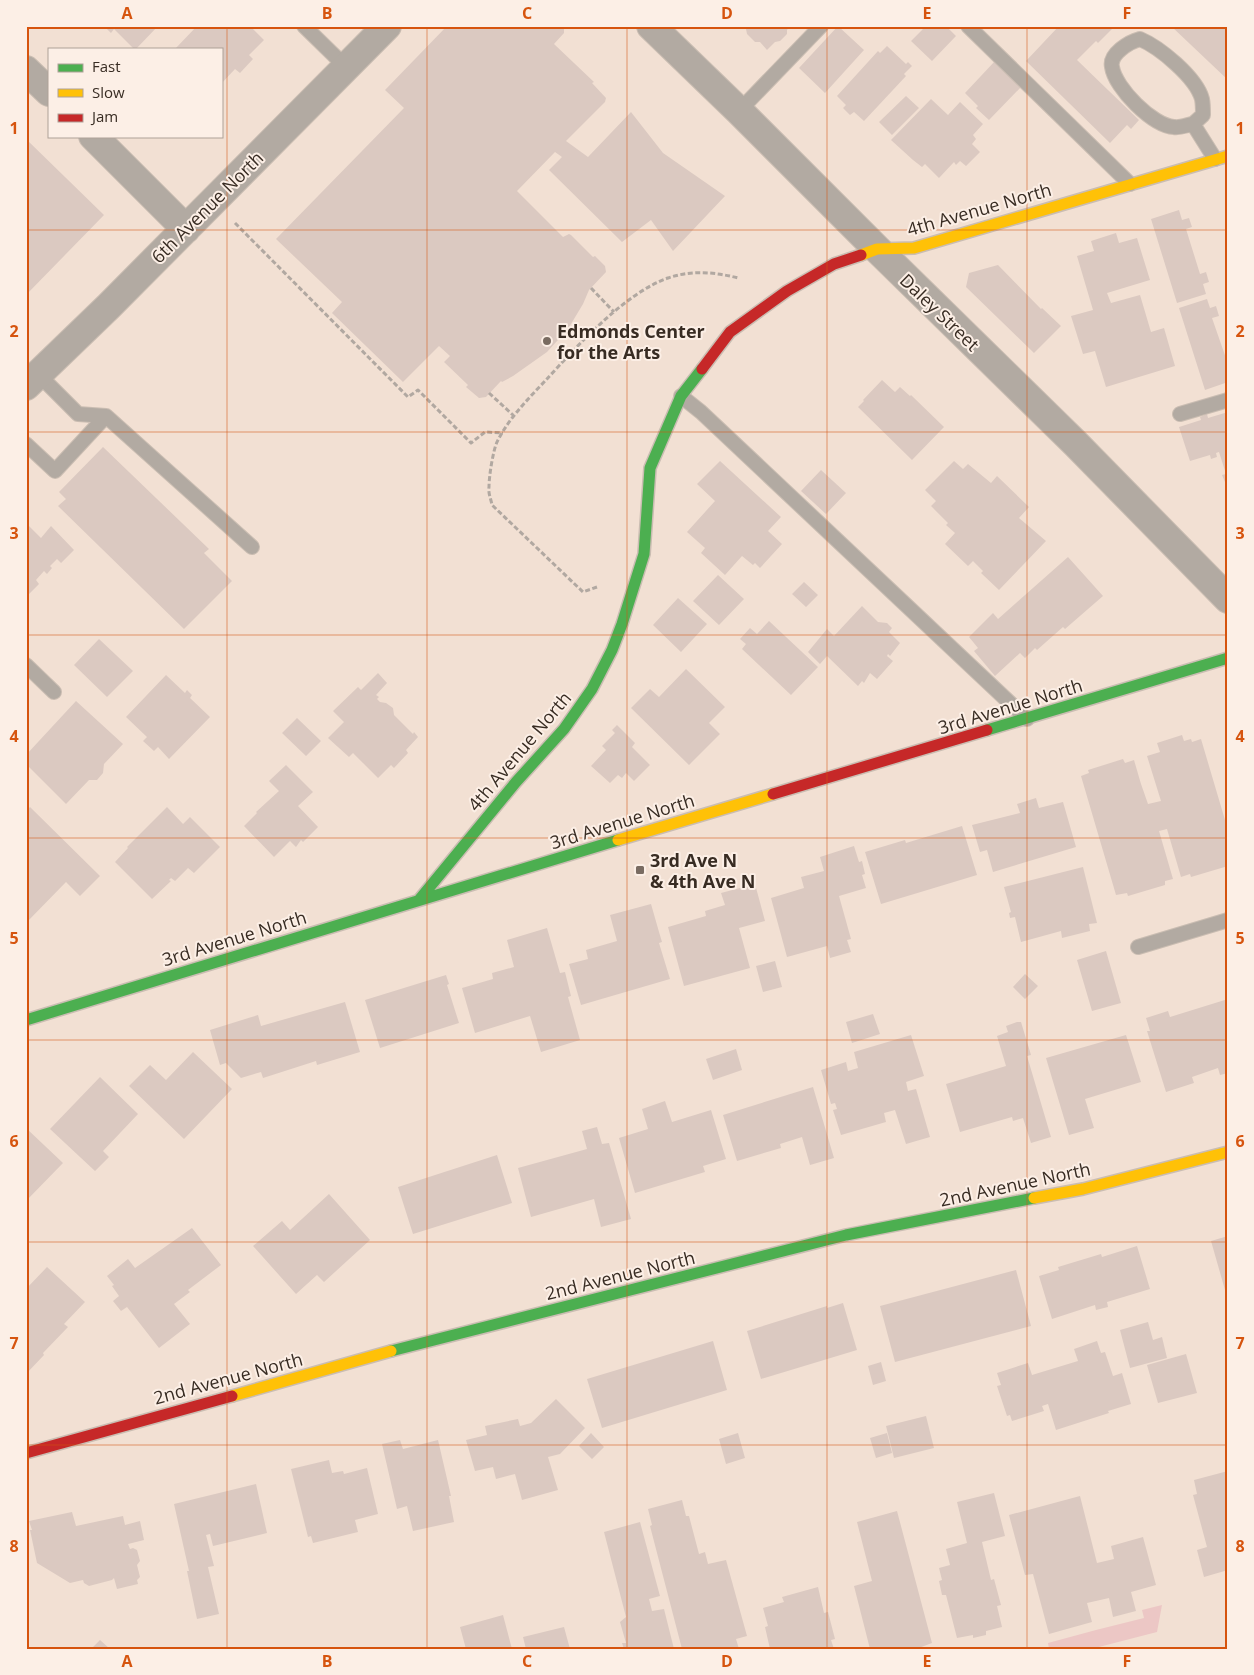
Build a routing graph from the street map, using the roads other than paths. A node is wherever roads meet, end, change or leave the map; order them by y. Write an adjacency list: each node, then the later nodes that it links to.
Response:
1 (304, 26): 6 (lane)
2 (387, 26): 6 (street, 6th Avenue North)
3 (651, 26): 9 (street, Daley Street)
4 (821, 26): 9 (lane)
5 (968, 26): 13 (lane)
6 (346, 67): 14 (street, 6th Avenue North)
7 (26, 70): 8 (street)
8 (48, 91)
9 (740, 110): 15 (street, Daley Street)
10 (1193, 124): 10 (lane); 12 (lane)
11 (95, 138): 14 (street)
12 (1222, 158): 13 (street, 4th Avenue North)
13 (1130, 184): 15 (street, 4th Avenue North)
14 (186, 229): 16 (street, 6th Avenue North)
15 (877, 249): 17 (street, 4th Avenue North); 23 (street, Daley Street)
16 (32, 380): 20 (lane)
17 (682, 396): 27 (lane); 28 (street, 4th Avenue North)
18 (1228, 400): 19 (lane)
19 (1180, 414)
20 (106, 416): 21 (lane); 22 (lane)
21 (26, 444)
22 (252, 547)
23 (1228, 599)
24 (1228, 658): 27 (street, 3rd Avenue North)
25 (26, 665): 26 (lane)
26 (54, 692)
27 (1027, 719): 28 (street, 3rd Avenue North)
28 (418, 900): 31 (street, 3rd Avenue North)
29 (1228, 920): 30 (lane)
30 (1138, 947)
31 (26, 1020)
32 (1228, 1152): 33 (street, 2nd Avenue North)
33 (26, 1453)

